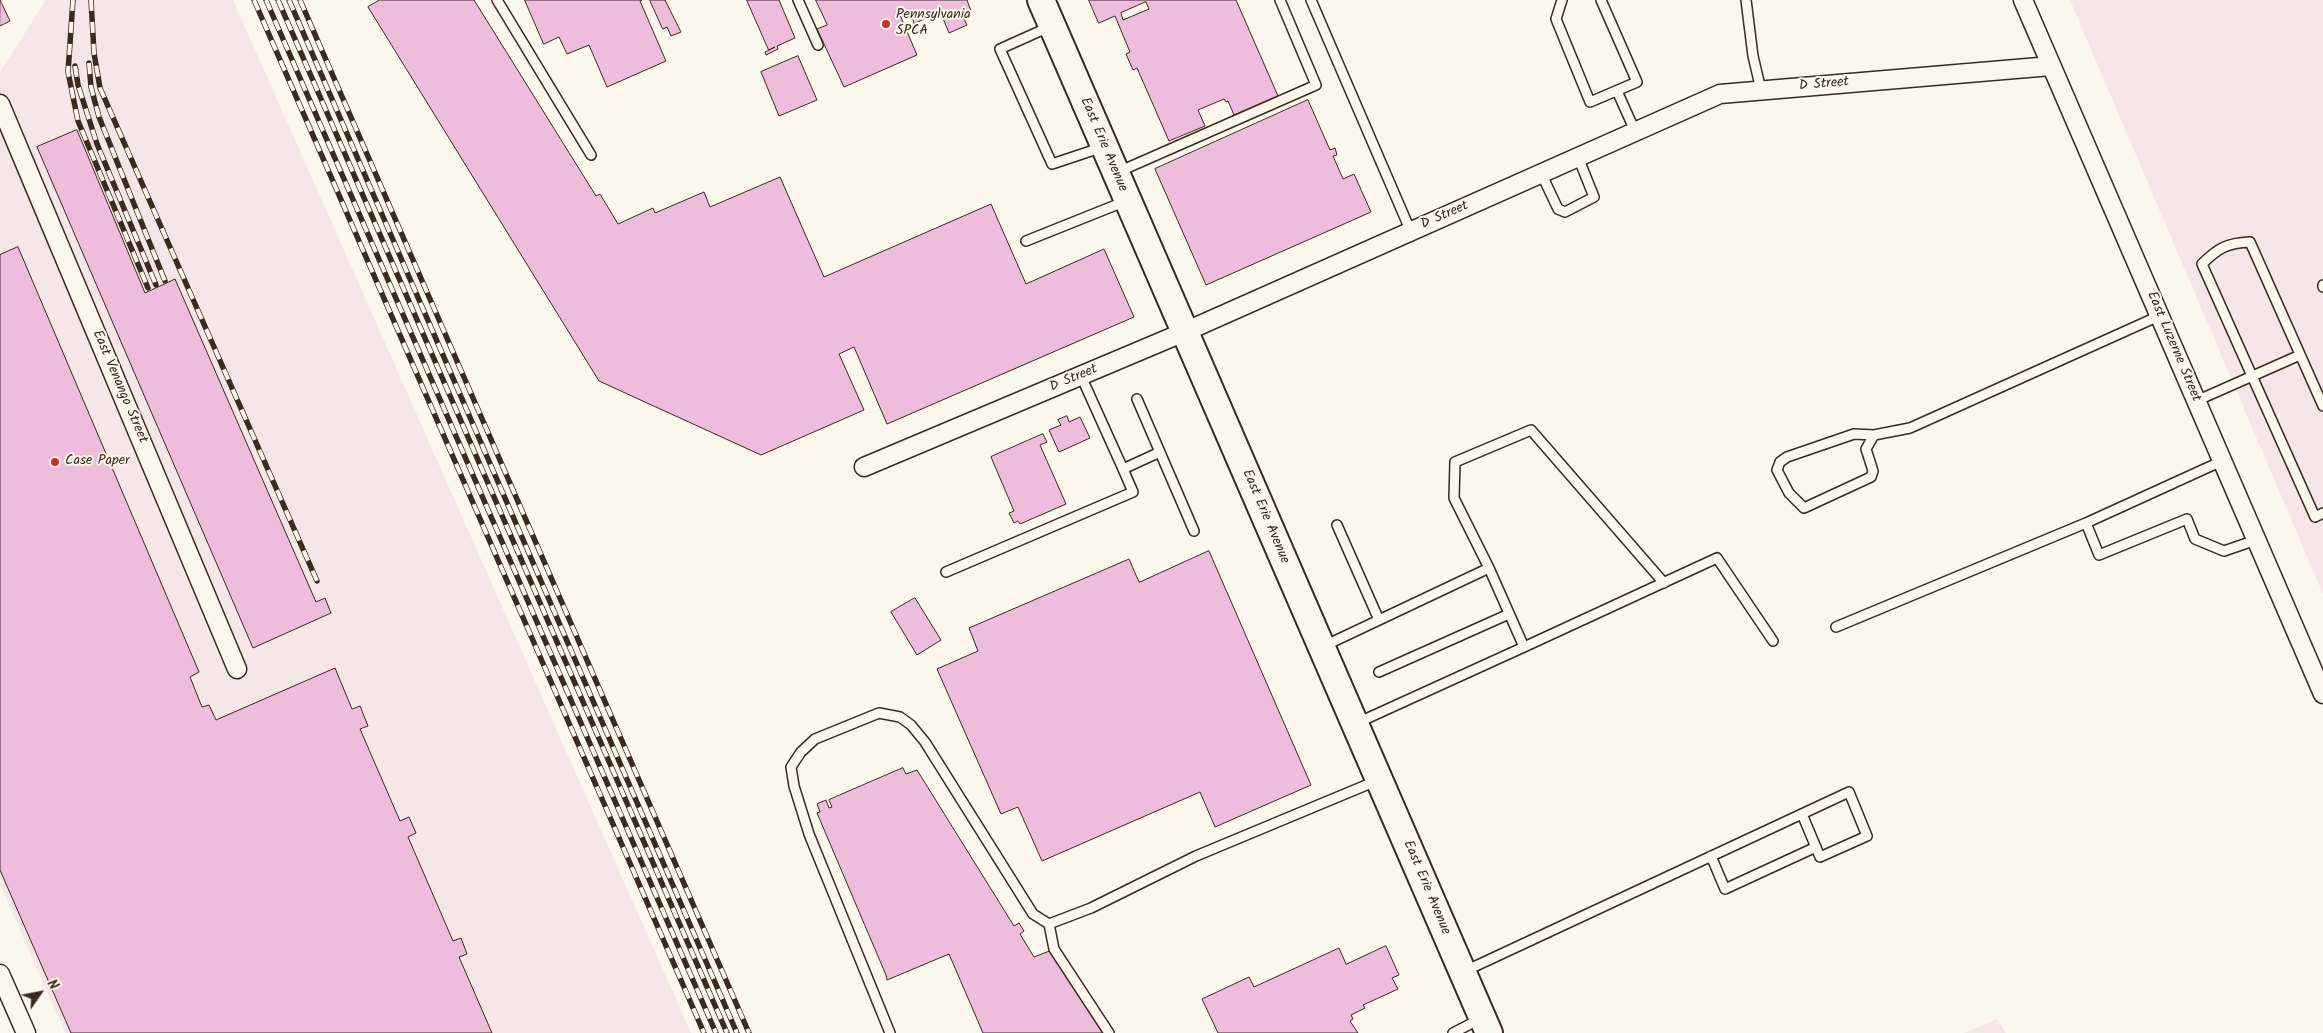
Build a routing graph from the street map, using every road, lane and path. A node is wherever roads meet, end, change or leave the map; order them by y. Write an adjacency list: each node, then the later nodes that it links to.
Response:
1 (496, 0): 18 (lane)
2 (798, 0): 11 (lane)
3 (1040, 0): 10 (main road, East Erie Avenue)
4 (1280, 0): 20 (lane)
5 (1311, 0): 23 (lane)
6 (1562, 0): 14 (lane)
7 (1601, 0): 14 (lane)
8 (1746, 0): 13 (lane)
9 (2023, 0): 12 (street, East Luzerne Street)
10 (1052, 26): 17 (main road, East Erie Avenue); 17 (lane)
11 (818, 45)
12 (2051, 66): 13 (street, D Street); 25 (street, East Luzerne Street)
13 (1761, 90): 16 (street, D Street)
14 (1617, 91): 16 (lane)
15 (0, 104): 52 (street, East Venango Street)
16 (1635, 131): 19 (street, D Street)
17 (1104, 146): 20 (main road, East Erie Avenue)
18 (591, 155)
19 (1578, 157): 21 (street, D Street); 21 (lane)
20 (1116, 174): 22 (main road, East Erie Avenue)
21 (1541, 174): 23 (street, D Street)
22 (1128, 200): 24 (lane); 26 (main road, East Erie Avenue)
23 (1411, 232): 26 (street, D Street)
24 (1026, 241)
25 (2160, 316): 31 (street, East Luzerne Street); 33 (lane)
26 (1185, 332): 28 (street, D Street); 50 (main road, East Erie Avenue)
27 (2300, 355): 29 (lane); 29 (lane); 32 (lane)
28 (1081, 376): 36 (street, D Street); 37 (lane)
29 (2253, 376): 31 (lane); 38 (lane)
30 (1137, 399): 34 (lane)
31 (2196, 401): 35 (street, East Luzerne Street)
32 (2323, 406)
33 (1874, 435): 33 (lane)
34 (1160, 452): 37 (lane); 41 (lane)
35 (2222, 461): 39 (lane); 42 (street, East Luzerne Street)
36 (864, 467)
37 (1123, 469): 44 (lane)
38 (2323, 513)
39 (2086, 523): 42 (lane); 48 (lane)
40 (1337, 524): 47 (lane)
41 (1194, 531)
42 (2256, 540): 54 (street, East Luzerne Street)
43 (1489, 568): 45 (lane); 46 (lane); 47 (lane)
44 (946, 572)
45 (1664, 583): 49 (lane); 51 (lane)
46 (1509, 614): 51 (lane); 53 (lane)
47 (1379, 620): 50 (lane)
48 (1836, 627)
49 (1773, 641)
50 (1322, 647): 55 (main road, East Erie Avenue)
51 (1524, 647): 55 (lane)
52 (237, 669)
53 (1379, 672)
54 (2323, 694)
55 (1355, 724): 56 (main road, East Erie Avenue)
56 (1379, 780): 60 (lane); 61 (main road, East Erie Avenue)
57 (1802, 814): 58 (lane); 58 (lane); 59 (lane)
58 (1816, 847): 59 (lane)
59 (1711, 856): 61 (lane)
60 (1049, 924): 65 (lane); 66 (lane)
61 (1462, 972): 63 (main road, East Erie Avenue)
62 (0, 974): 64 (street)
63 (1486, 1025): 67 (lane)
64 (26, 1033)
65 (890, 1033)
66 (1109, 1033)
67 (1453, 1033)

